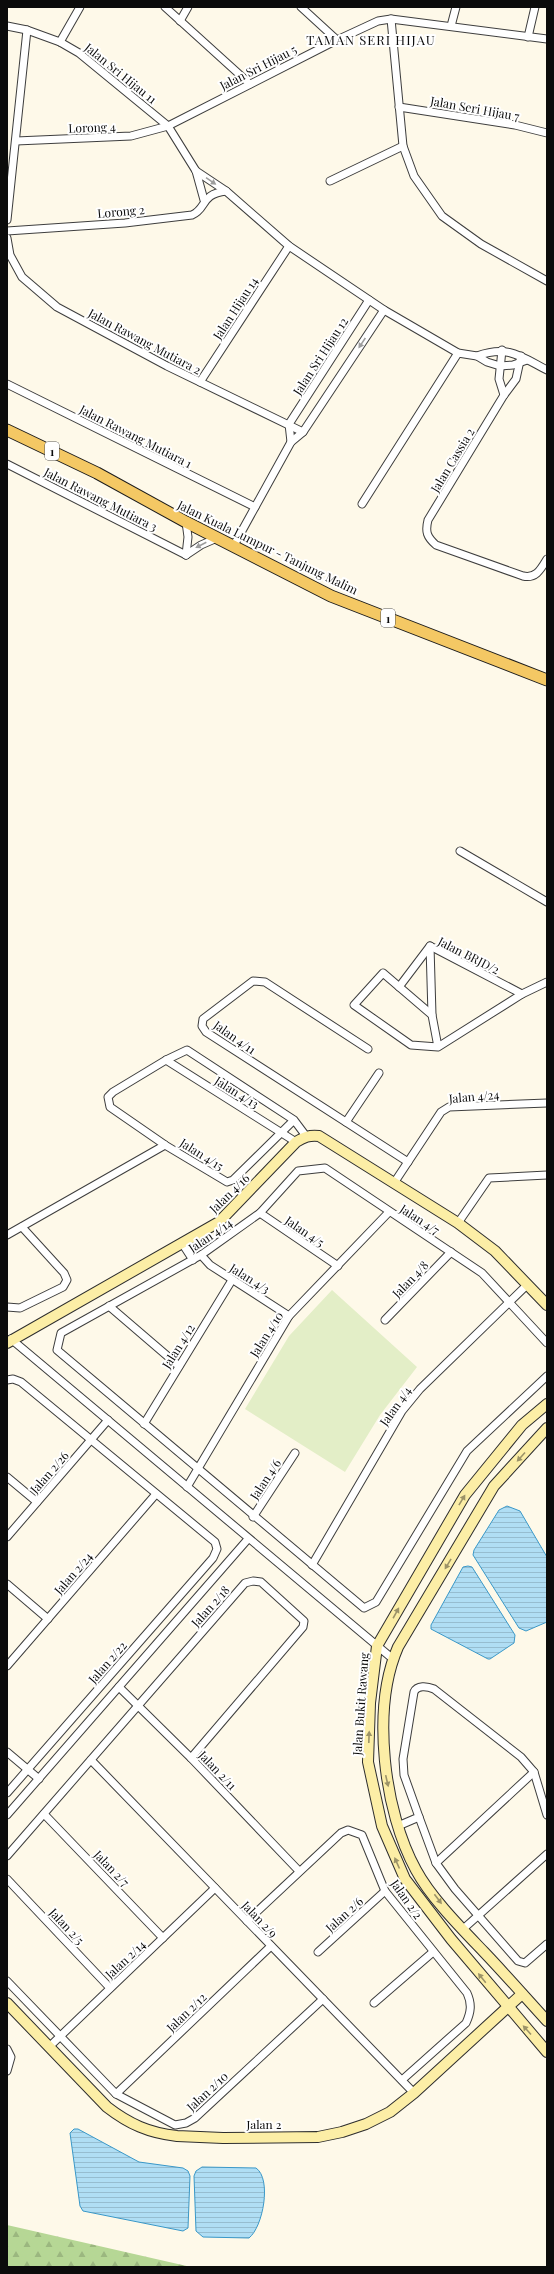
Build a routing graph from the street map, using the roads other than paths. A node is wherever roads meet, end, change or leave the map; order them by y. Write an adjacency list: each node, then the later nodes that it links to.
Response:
1 (80, 7): 15 (street)
2 (165, 7): 8 (street)
3 (188, 7): 8 (street)
4 (301, 7): 14 (street)
5 (456, 7): 10 (street)
6 (535, 7): 12 (street)
7 (392, 19): 10 (street, Jalan Sri Hijau 5); 14 (street, Jalan Sri Hijau 5); 17 (street)
8 (180, 21): 16 (street)
9 (7, 26): 11 (street, Jalan Sri Hijau 11)
10 (451, 26): 12 (street, Jalan Sri Hijau 5)
11 (27, 30): 15 (street, Jalan Sri Hijau 11); 20 (street)
12 (528, 37): 13 (street, Jalan Sri Hijau 5)
13 (547, 39)
14 (337, 40): 16 (street, Jalan Sri Hijau 5)
15 (60, 42): 18 (street, Jalan Sri Hijau 11)
16 (250, 84): 18 (street, Jalan Sri Hijau 5)
17 (399, 106): 19 (street, Jalan Seri Hijau 7); 21 (street)
18 (168, 126): 20 (street, Lorong 4); 22 (street, Jalan Sri Hijau 11)
19 (547, 133)
20 (16, 141): 26 (street)
21 (403, 146): 23 (street); 30 (street)
22 (196, 171): 24 (street, Jalan Sri Hijau 11, one-way to 24); 25 (street, Jalan Sri Hijau 11)
23 (330, 181)
24 (226, 191): 25 (street, Lorong 2); 29 (street, Jalan Sri Hijau 11)
25 (204, 200): 27 (street, Lorong 2)
26 (7, 220)
27 (7, 231)
28 (7, 238): 40 (street, Jalan Rawang Mutiara 2)
29 (288, 246): 31 (street, Jalan Sri Hijau 11); 40 (street, Jalan Hijau 14)
30 (547, 281)
31 (369, 300): 32 (street, Jalan Sri Hijau 11); 43 (street, Jalan Sri Hijau 12)
32 (384, 310): 34 (street, Jalan Sri Hijau 11); 45 (street, one-way to 45)
33 (502, 350): 35 (street); 36 (street); 38 (street)
34 (458, 353): 35 (street); 48 (street)
35 (477, 356): 38 (street)
36 (524, 358): 37 (street); 39 (street)
37 (519, 364): 38 (street); 42 (street, Jalan Cassia 2)
38 (500, 366): 42 (street)
39 (547, 370)
40 (200, 382): 43 (street, Jalan Rawang Mutiara 2)
41 (7, 384): 49 (street, Jalan Rawang Mutiara 1)
42 (504, 395): 54 (street, Jalan Cassia 2)
43 (289, 424): 45 (street, Jalan Rawang Mutiara 2); 46 (street)
44 (7, 430): 50 (main road, Jalan Kuala Lumpur - Tanjung Malim / 1)
45 (303, 432): 46 (street)
46 (291, 442): 49 (street)
47 (7, 464): 53 (street, Jalan Rawang Mutiara 3)
48 (362, 504)
49 (255, 507): 52 (street)
50 (186, 522): 51 (main road, Jalan Kuala Lumpur - Tanjung Malim / 1); 53 (street)
51 (217, 538): 52 (main road, Jalan Kuala Lumpur - Tanjung Malim / 1); 53 (street, one-way to 53)
52 (233, 547): 55 (main road, Jalan Kuala Lumpur - Tanjung Malim / 1)
53 (186, 555)
54 (547, 559)
55 (547, 680)
56 (460, 851): 57 (street)
57 (547, 902)
58 (430, 946): 60 (street, Jalan BRJD/2); 61 (street, Jalan BRJD/2); 62 (street)
59 (547, 982): 61 (street)
60 (399, 987): 62 (street); 63 (street)
61 (522, 994): 63 (street)
62 (432, 1015): 63 (street)
63 (438, 1047)
64 (368, 1049): 69 (street, Jalan 4/11)
65 (166, 1060): 68 (street); 70 (street, Jalan 4/13); 73 (street, Jalan 4/15)
66 (379, 1074): 69 (street)
67 (547, 1103): 74 (street, Jalan 4/24)
68 (294, 1120): 70 (street, Jalan 4/15); 71 (street)
69 (346, 1122): 74 (street, Jalan 4/11)
70 (282, 1133): 72 (street, Jalan 4/13); 73 (street, Jalan 4/15)
71 (306, 1136): 72 (street, Jalan 4/16); 77 (street)
72 (296, 1142): 83 (street, Jalan 4/16)
73 (165, 1145): 81 (street)
74 (408, 1162): 77 (street, Jalan 4/24)
75 (312, 1169): 78 (street, Jalan 4/7); 79 (street, Jalan 4/14)
76 (547, 1175): 80 (street)
77 (394, 1183): 80 (street)
78 (389, 1212): 84 (street, Jalan 4/7); 87 (street, Jalan 4/10)
79 (260, 1213): 85 (street, Jalan 4/14); 87 (street, Jalan 4/5)
80 (458, 1223): 89 (street)
81 (22, 1227): 82 (street); 93 (street)
82 (7, 1235)
83 (182, 1243): 86 (street); 96 (street, Jalan 4/16)
84 (451, 1252): 90 (street, Jalan 4/7); 95 (street, Jalan 4/8)
85 (201, 1255): 86 (street, Jalan 4/14); 88 (street, Jalan 4/3)
86 (193, 1260): 92 (street, Jalan 4/14)
87 (338, 1266): 94 (street, Jalan 4/10)
88 (232, 1280): 94 (street, Jalan 4/3); 98 (street, Jalan 4/12)
89 (528, 1284): 90 (street, Jalan 4/4); 91 (street)
90 (510, 1302): 97 (street, Jalan 4/7); 115 (street, Jalan 4/4)
91 (547, 1305)
92 (109, 1306): 98 (street); 103 (street, Jalan 4/14)
93 (7, 1307)
94 (289, 1316): 107 (street, Jalan 4/10)
95 (385, 1320)
96 (9, 1341): 102 (street)
97 (547, 1342)
98 (179, 1366): 103 (street, Jalan 4/12)
99 (547, 1376): 115 (street)
100 (7, 1380): 105 (street)
101 (547, 1404): 118 (street, Jalan Bukit Rawang, one-way to 101)
102 (108, 1420): 105 (street, Jalan 2/26); 109 (street)
103 (144, 1424): 107 (street)
104 (547, 1428): 119 (street, Jalan Bukit Rawang, one-way to 119)
105 (91, 1440): 110 (street); 111 (street, Jalan 2/26)
106 (295, 1453): 112 (street, Jalan 4/6)
107 (197, 1469): 109 (street, Jalan 4/10); 112 (street)
108 (7, 1477): 111 (street)
109 (187, 1487): 114 (street)
110 (156, 1494): 117 (street, Jalan 2/24); 126 (street, Jalan 2/22)
111 (37, 1502): 113 (street, Jalan 2/26)
112 (253, 1516): 115 (street)
113 (7, 1537)
114 (248, 1539): 118 (street); 121 (street)
115 (312, 1565)
116 (7, 1584): 117 (street)
117 (48, 1619): 120 (street, Jalan 2/24)
118 (377, 1646): 119 (street); 156 (street, Jalan Bukit Rawang, one-way to 118)
119 (393, 1659): 134 (street, Jalan Bukit Rawang, one-way to 134)
120 (7, 1666)
121 (119, 1687): 122 (street, Jalan 2/11); 128 (street)
122 (139, 1705): 124 (street, Jalan 2/11); 124 (street, Jalan 2/18); 125 (street)
123 (7, 1752): 126 (street)
124 (191, 1758): 138 (street, Jalan 2/11)
125 (91, 1760): 130 (street); 140 (street, Jalan 2/9)
126 (28, 1770): 128 (street); 129 (street, Jalan 2/22)
127 (534, 1772): 132 (street); 133 (street); 137 (street)
128 (38, 1779): 131 (street)
129 (7, 1793)
130 (44, 1814): 136 (street); 145 (street, Jalan 2/7)
131 (7, 1815)
132 (547, 1815)
133 (419, 1817): 134 (street); 137 (street)
134 (398, 1826): 144 (street, Jalan Bukit Rawang, one-way to 144)
135 (547, 1854): 142 (street)
136 (7, 1856)
137 (436, 1863): 142 (street)
138 (299, 1871): 141 (street, Jalan 2/2); 143 (street, Jalan 2/2)
139 (7, 1879): 151 (street, Jalan 2/5)
140 (216, 1888): 143 (street, Jalan 2/9); 145 (street, Jalan 2/14)
141 (385, 1891): 148 (street, Jalan 2/6); 149 (street, Jalan 2/2)
142 (478, 1916): 144 (street); 146 (street)
143 (247, 1921): 147 (street, Jalan 2/9)
144 (462, 1930): 152 (street, Jalan Bukit Rawang)
145 (164, 1938): 151 (street, Jalan 2/14)
146 (547, 1944)
147 (272, 1946): 153 (street, Jalan 2/9); 165 (street, Jalan 2/12)
148 (318, 1952)
149 (433, 1952): 155 (street); 163 (street, Jalan 2/2)
150 (7, 1981): 158 (street, Jalan 2/10)
151 (110, 1988): 158 (street, Jalan 2/14)
152 (522, 1994): 156 (street, Jalan 2); 157 (street, Jalan Bukit Rawang)
153 (323, 1999): 163 (street, Jalan 2/9); 165 (street, Jalan 2/10)
154 (7, 2003): 159 (street, Jalan 2)
155 (374, 2003)
156 (507, 2008): 161 (street, Jalan Bukit Rawang, one-way to 156); 164 (street, Jalan 2)
157 (547, 2021)
158 (60, 2036): 159 (street, Jalan 2/14); 165 (street, Jalan 2/10)
159 (49, 2046): 164 (street, Jalan 2)
160 (7, 2049): 162 (street)
161 (547, 2052)
162 (7, 2071)
163 (402, 2080): 164 (street, Jalan 2/9)
164 (414, 2093)
165 (116, 2094)

